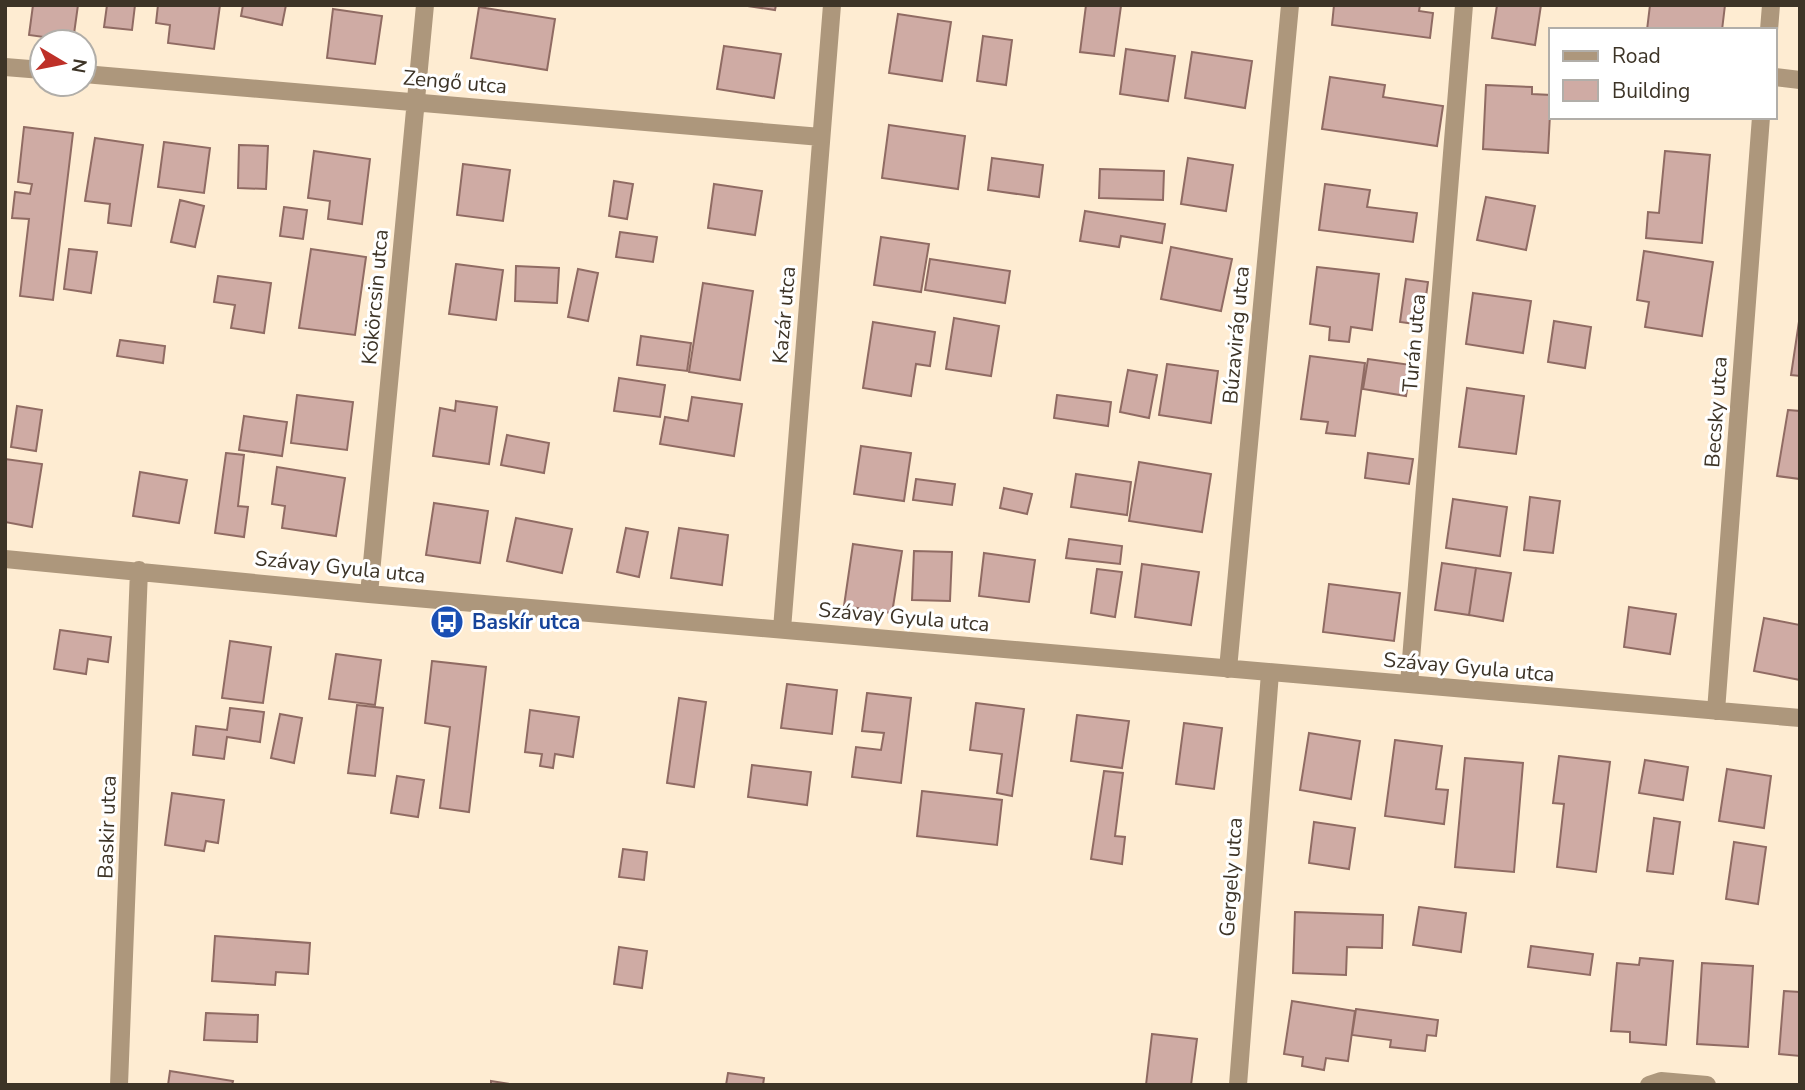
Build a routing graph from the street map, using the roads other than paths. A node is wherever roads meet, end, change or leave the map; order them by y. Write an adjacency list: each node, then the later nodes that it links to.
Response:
1 (425, 5): 12 (street, Kökörcsin utca)
2 (832, 5): 14 (street, Kazár utca)
3 (1290, 5): 19 (street, Búzavirág utca)
4 (1464, 5): 21 (street, Turán utca)
5 (1771, 5): 6 (street)
6 (1769, 28)
7 (5, 67): 8 (street)
8 (28, 69)
9 (98, 75): 12 (street, Zengő utca)
10 (1777, 77): 11 (street)
11 (1800, 80)
12 (416, 102): 14 (street, Zengő utca); 17 (street, Kökörcsin utca)
13 (1761, 119): 22 (street, Becsky utca)
14 (821, 137): 18 (street, Kazár utca)
15 (5, 559): 16 (street, Szávay Gyula utca)
16 (139, 570): 17 (street, Szávay Gyula utca); 24 (street, Baskir utca)
17 (369, 594): 18 (street, Szávay Gyula utca)
18 (782, 629): 19 (street, Szávay Gyula utca)
19 (1228, 669): 20 (street, Szávay Gyula utca)
20 (1270, 673): 21 (street, Szávay Gyula utca); 25 (street, Gergely utca)
21 (1409, 684): 22 (street, Szávay Gyula utca)
22 (1716, 711): 23 (street, Szávay Gyula utca)
23 (1800, 718)
24 (119, 1085)
25 (1238, 1085)
26 (1649, 1085): 27 (street)
27 (1707, 1085)

